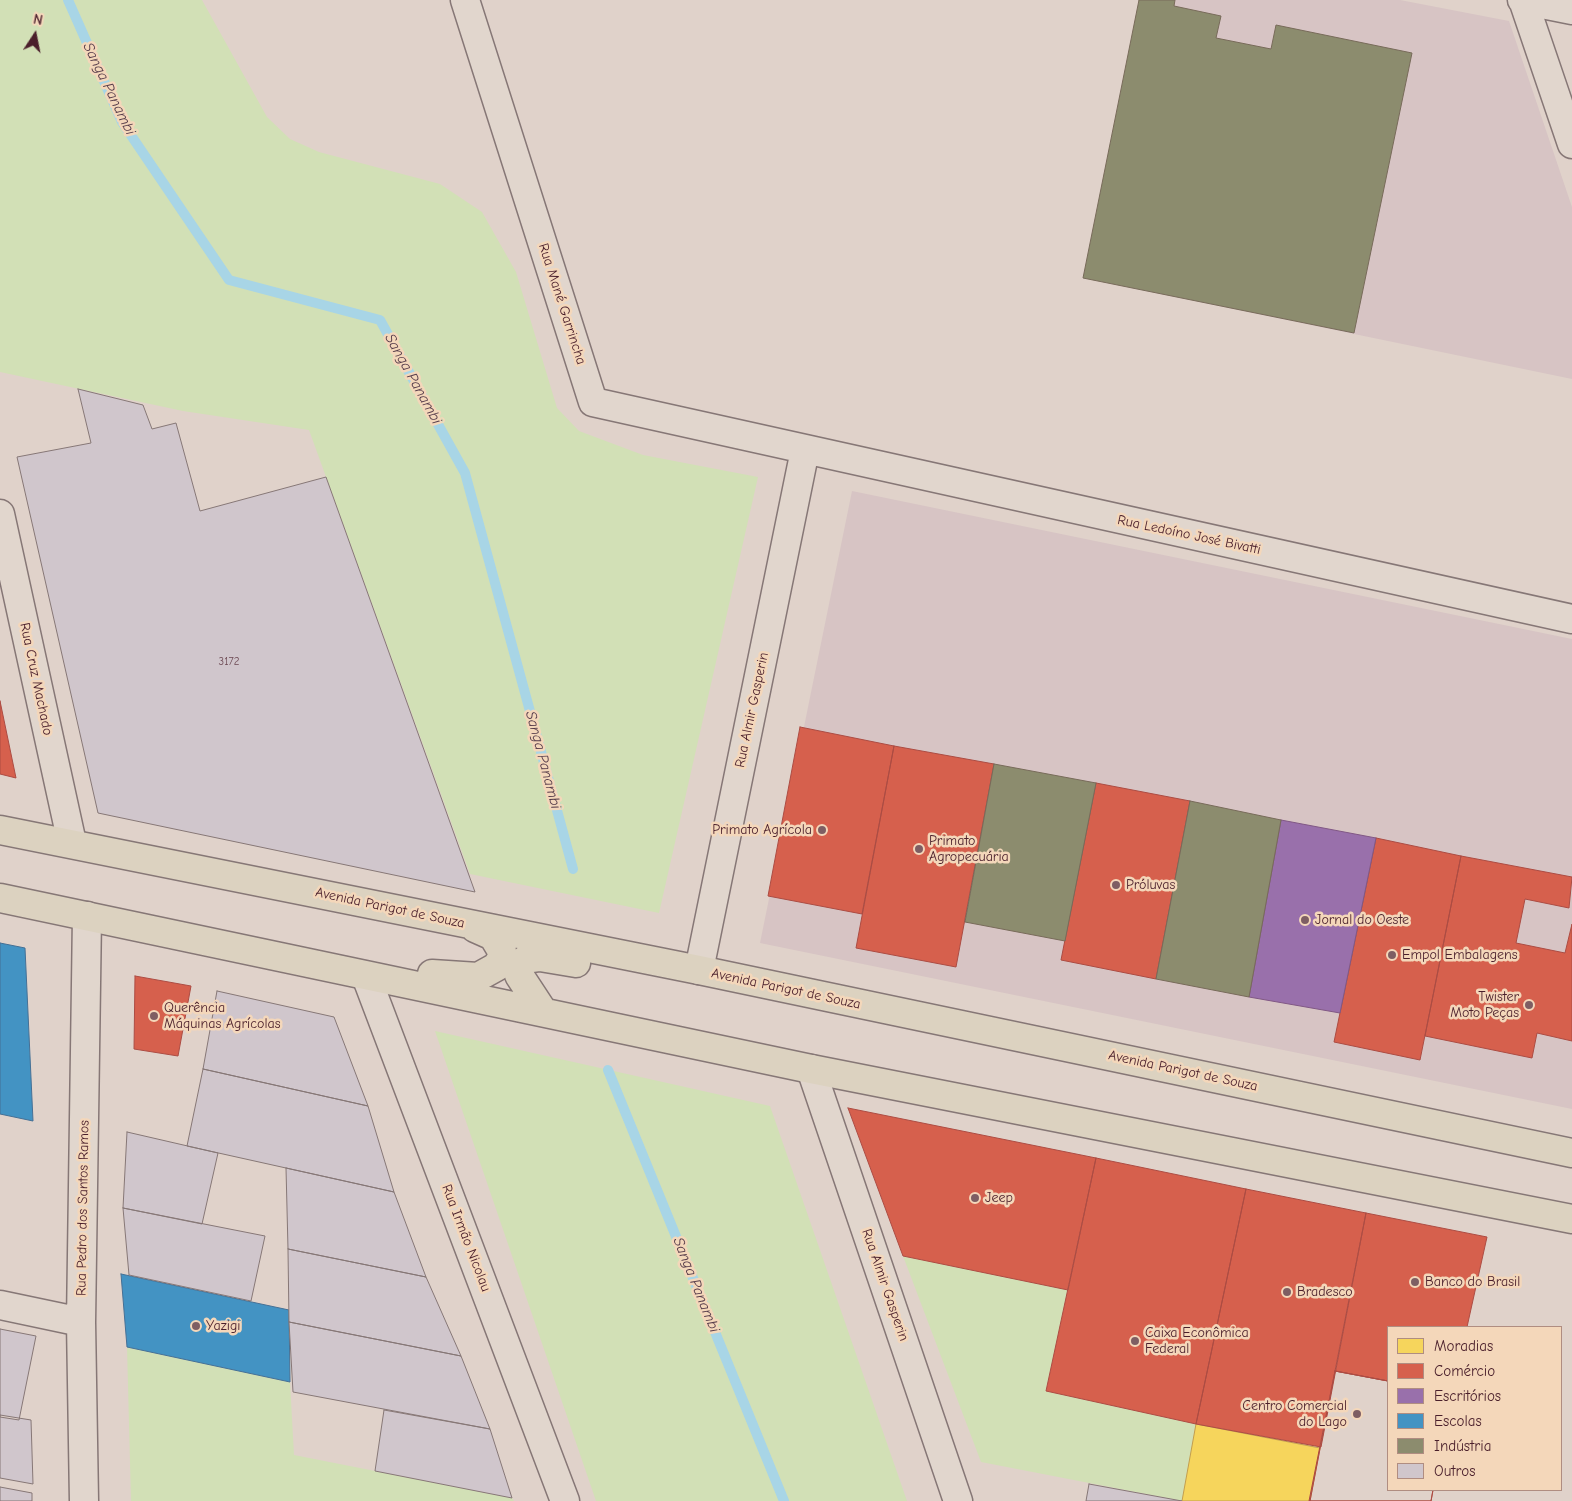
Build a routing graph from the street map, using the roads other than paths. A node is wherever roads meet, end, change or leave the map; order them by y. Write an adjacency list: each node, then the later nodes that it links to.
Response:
1 (466, 0): 5 (street, Rua Mané Garrincha)
2 (1523, 0): 3 (street); 4 (street)
3 (1572, 10)
4 (1572, 144)
5 (805, 450): 7 (street, Rua Ledoíno José Bivatti); 13 (street, Rua Almir Gasperin)
6 (0, 514): 9 (street, Rua Cruz Machado)
7 (1572, 619)
8 (0, 830): 9 (main road, Avenida Parigot de Souza)
9 (72, 843): 12 (main road, Avenida Parigot de Souza)
10 (0, 898): 11 (main road)
11 (87, 916): 14 (main road); 20 (street, Rua Pedro dos Santos Ramos)
12 (464, 923): 13 (main road, Avenida Parigot de Souza); 14 (main road)
13 (699, 970): 15 (main road); 17 (main road, Avenida Parigot de Souza)
14 (366, 976): 15 (main road); 22 (street, Rua Irmão Nicolau)
15 (542, 1010): 16 (main road)
16 (811, 1068): 18 (main road); 23 (street, Rua Almir Gasperin)
17 (1572, 1153)
18 (1572, 1219)
19 (0, 1305): 20 (street)
20 (81, 1322): 21 (street, Rua Pedro dos Santos Ramos)
21 (84, 1501)
22 (565, 1501)
23 (958, 1501)

